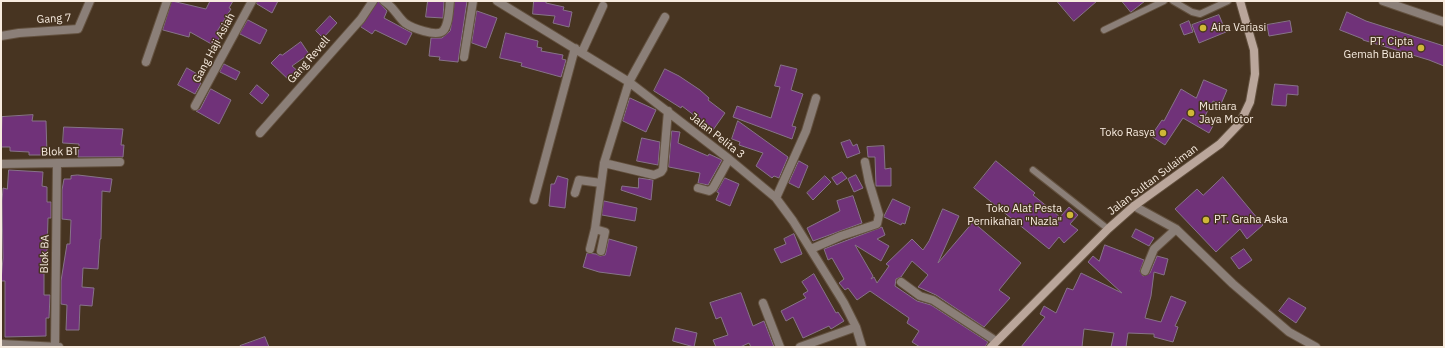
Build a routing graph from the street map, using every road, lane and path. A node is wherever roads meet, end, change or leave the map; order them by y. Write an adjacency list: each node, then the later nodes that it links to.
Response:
1 (90, 1): 18 (street, Gang 7)
2 (167, 1): 21 (street)
3 (252, 1): 24 (street, Gang Haji Asiah)
4 (373, 1): 26 (street, Gang Revell)
5 (384, 1): 6 (street)
6 (450, 1)
7 (473, 1): 20 (street)
8 (497, 1): 19 (street, Jalan Pelita 3)
9 (1164, 1): 17 (lane)
10 (1173, 1): 11 (lane)
11 (1228, 1)
12 (1240, 1): 39 (main road, Jalan Sultan Sulaiman)
13 (1383, 1): 16 (street)
14 (603, 6): 19 (street)
15 (665, 17): 22 (street)
16 (1444, 22)
17 (1104, 30)
18 (1, 36)
19 (579, 50): 22 (street, Jalan Pelita 3); 38 (street)
20 (464, 57)
21 (146, 62)
22 (629, 82): 25 (street, Jalan Pelita 3); 31 (street)
23 (816, 98): 37 (street)
24 (195, 106)
25 (668, 111): 27 (street, Jalan Pelita 3); 31 (street)
26 (260, 133)
27 (729, 159): 35 (street); 37 (street, Jalan Pelita 3)
28 (120, 162): 30 (street, Blok BT)
29 (866, 162): 44 (street)
30 (57, 163): 32 (street, Blok BT); 52 (street, Blok BA)
31 (604, 163): 34 (street)
32 (1, 164)
33 (1033, 170): 41 (lane)
34 (601, 183): 36 (street); 40 (street)
35 (698, 188)
36 (575, 193)
37 (776, 198): 44 (street, Jalan Pelita 3)
38 (534, 200)
39 (1134, 206): 41 (main road, Jalan Sultan Sulaiman); 42 (street)
40 (595, 229): 43 (street); 45 (street)
41 (1108, 229): 51 (main road, Jalan Sultan Sulaiman)
42 (1176, 229): 46 (street); 56 (street)
43 (590, 248)
44 (811, 249): 49 (street, Jalan Pelita 3)
45 (601, 251)
46 (1145, 271)
47 (901, 282): 51 (street)
48 (763, 303): 53 (street)
49 (856, 327): 54 (street); 55 (street, Jalan Pelita 3)
50 (1, 344): 52 (street)
51 (994, 344)
52 (57, 346)
53 (780, 347)
54 (800, 347)
55 (862, 347)
56 (1316, 347)

